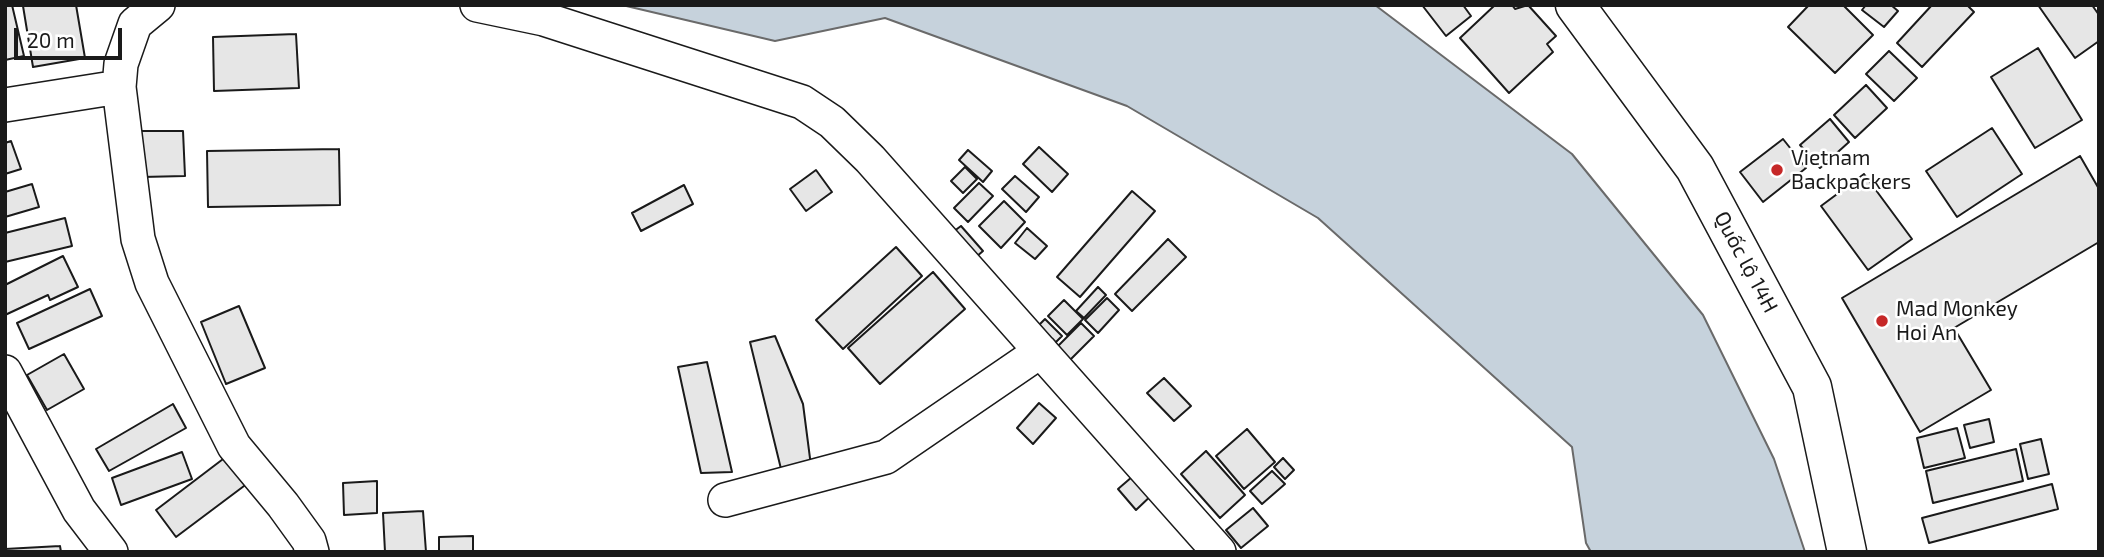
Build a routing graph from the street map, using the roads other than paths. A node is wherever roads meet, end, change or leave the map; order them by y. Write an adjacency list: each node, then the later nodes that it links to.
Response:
1 (158, 5): 4 (street)
2 (477, 5): 6 (street)
3 (1575, 5): 12 (main road, Quốc lộ 14H)
4 (119, 87): 5 (street); 10 (street)
5 (5, 105)
6 (1041, 351): 8 (street); 11 (street)
7 (5, 372): 9 (street)
8 (725, 500)
9 (111, 552)
10 (312, 552)
11 (1219, 552)
12 (1847, 552)

